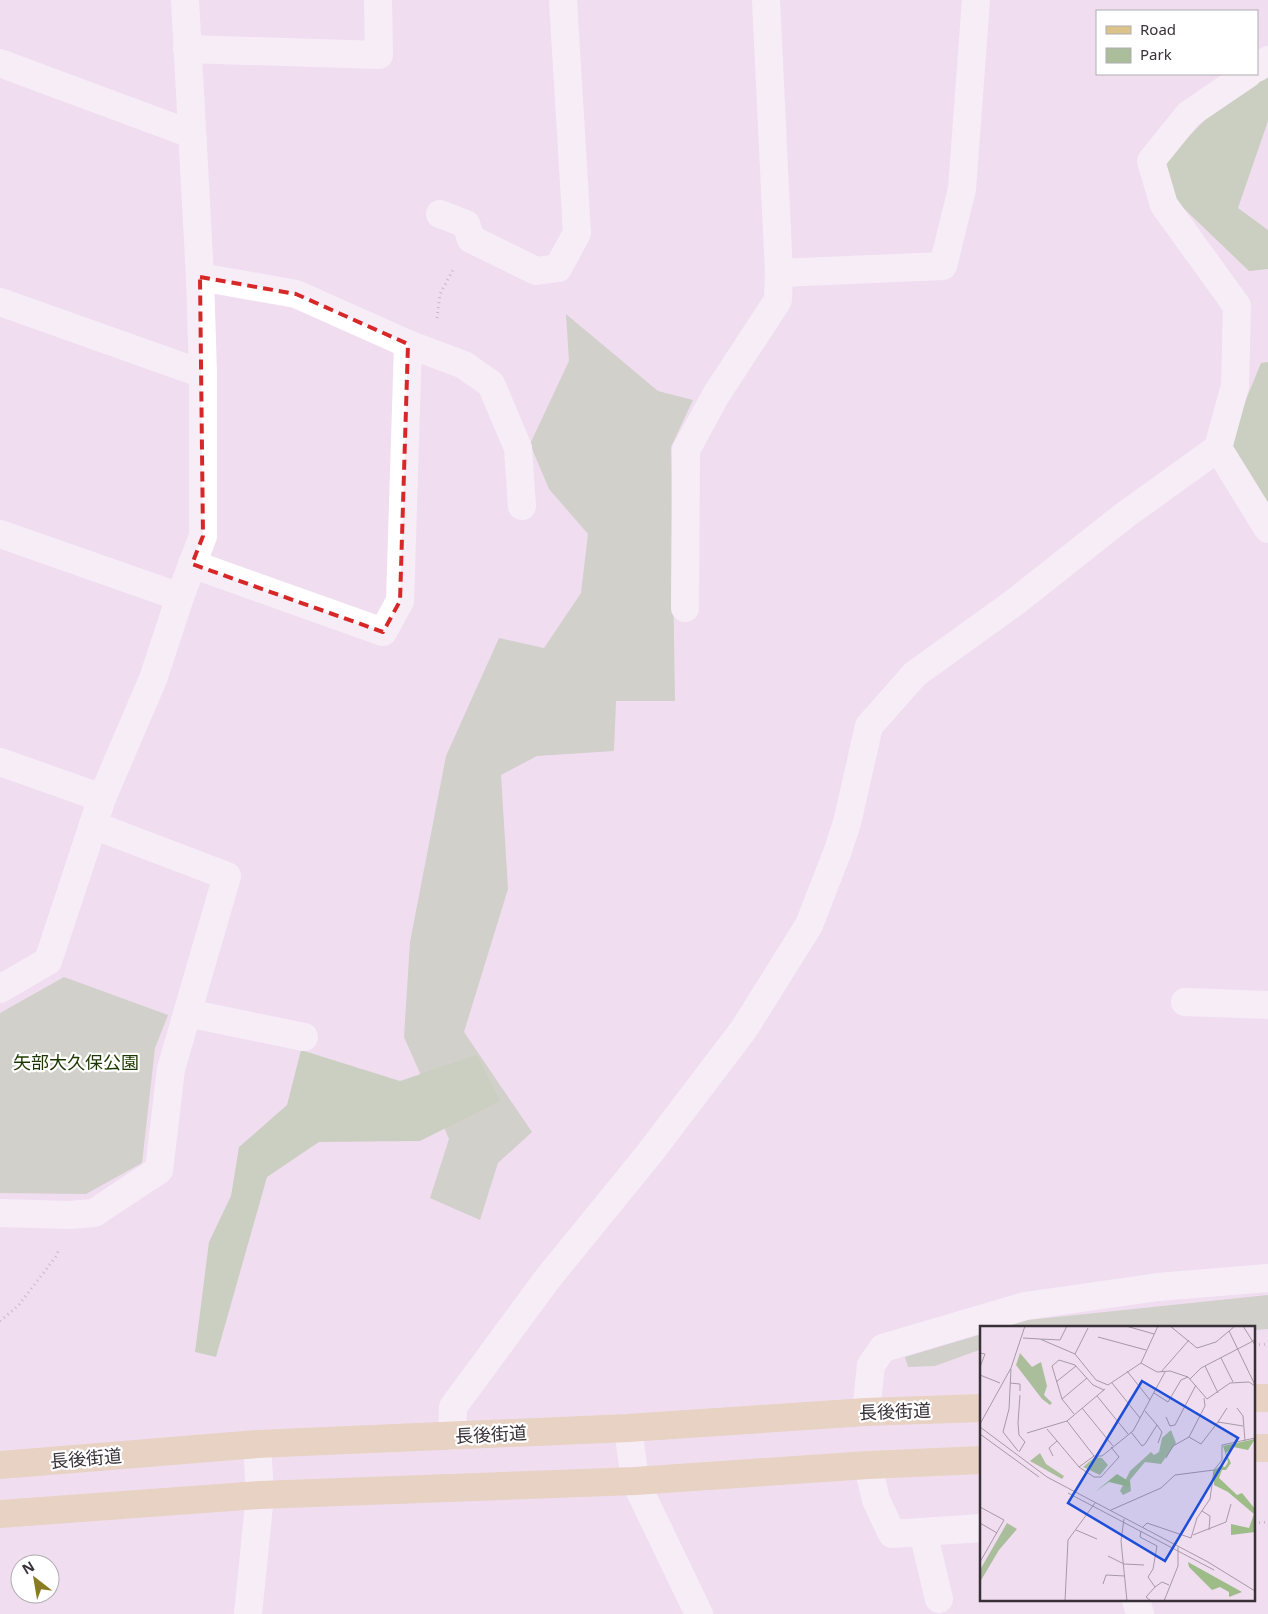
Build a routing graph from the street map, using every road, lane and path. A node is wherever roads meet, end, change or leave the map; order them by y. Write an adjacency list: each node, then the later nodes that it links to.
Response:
1 (185, 0): 6 (street)
2 (378, 0): 6 (street)
3 (563, 0): 11 (street)
4 (766, 0): 12 (street)
5 (976, 0): 12 (street)
6 (187, 49): 9 (street)
7 (0, 64): 9 (street)
8 (1247, 75): 17 (street)
9 (191, 134): 13 (street)
10 (440, 214): 11 (street)
11 (471, 239): 15 (path)
12 (779, 273): 23 (street)
13 (200, 277): 15 (street); 16 (street)
14 (0, 302): 16 (street)
15 (420, 349): 18 (street); 21 (street)
16 (203, 374): 21 (street)
17 (1218, 448): 19 (street); 39 (street)
18 (522, 506)
19 (1268, 529)
20 (0, 534): 22 (street)
21 (192, 564): 22 (street)
22 (180, 597): 25 (street)
23 (685, 608)
24 (0, 762): 25 (street)
25 (102, 798): 26 (street)
26 (93, 825): 27 (street); 30 (street)
27 (0, 989)
28 (1185, 1002): 29 (street)
29 (1268, 1005)
30 (187, 1013): 31 (street); 33 (street)
31 (304, 1037)
32 (0, 1213): 33 (street)
33 (69, 1215): 35 (path)
34 (1268, 1278): 37 (street)
35 (0, 1321)
36 (980, 1408): 37 (main road, 長後街道)
37 (866, 1412): 38 (main road, 長後街道)
38 (628, 1428): 39 (main road, 長後街道); 44 (street)
39 (452, 1436): 40 (main road, 長後街道)
40 (257, 1444): 42 (main road, 長後街道); 45 (street)
41 (980, 1460): 43 (main road)
42 (0, 1465)
43 (868, 1465): 44 (main road); 48 (street)
44 (634, 1481): 45 (main road); 51 (street)
45 (260, 1495): 46 (main road); 50 (street)
46 (0, 1514)
47 (980, 1528): 48 (street)
48 (923, 1532): 49 (street)
49 (939, 1599)
50 (248, 1614)
51 (698, 1614)

